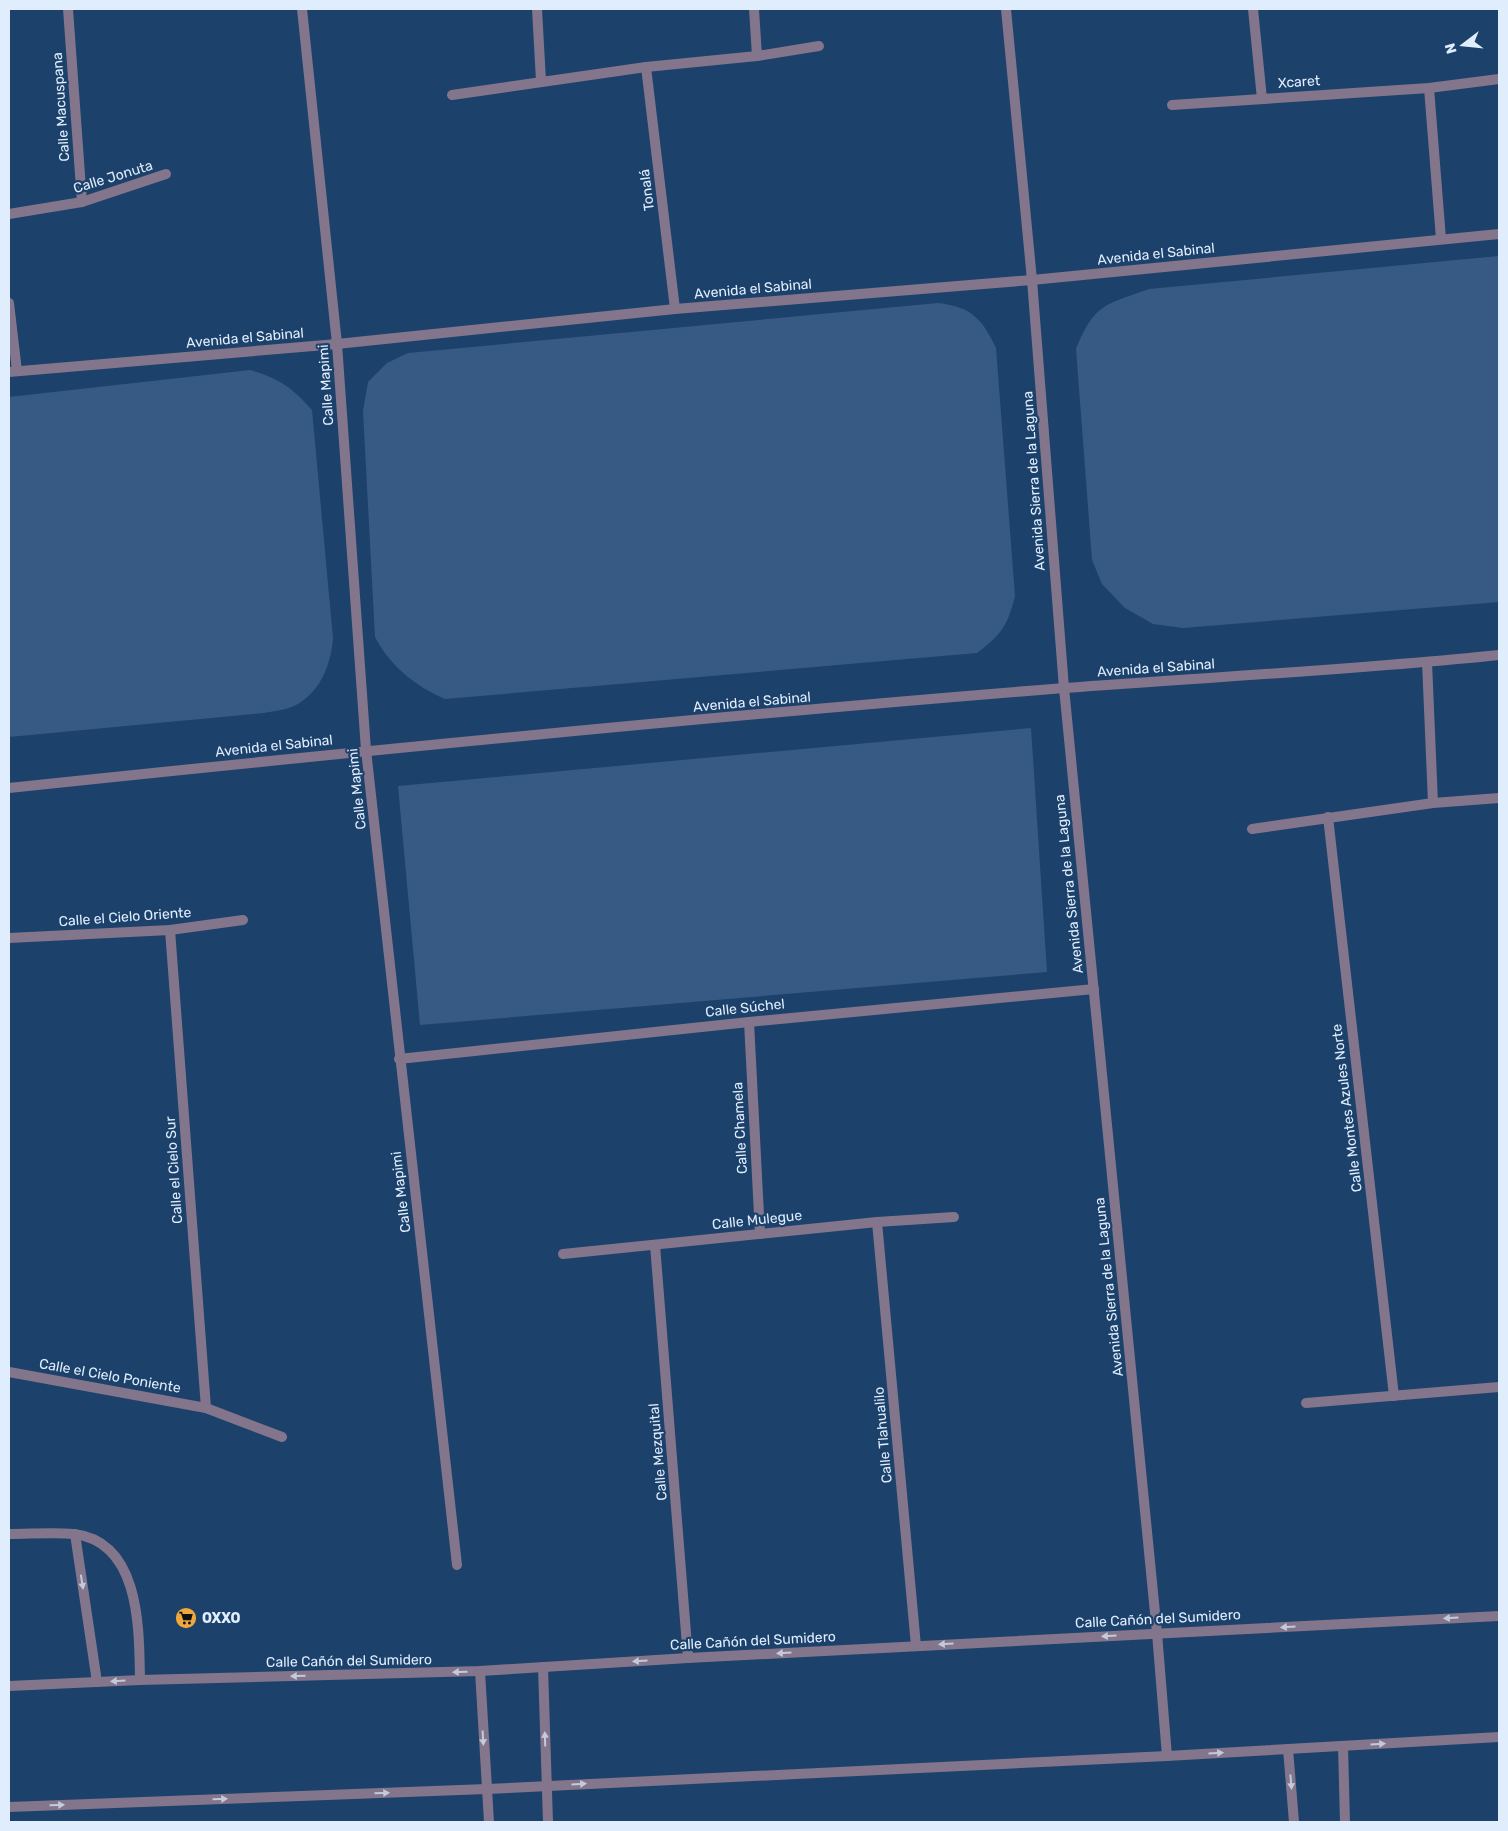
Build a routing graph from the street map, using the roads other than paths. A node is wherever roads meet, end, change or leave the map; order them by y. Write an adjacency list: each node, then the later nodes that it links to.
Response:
1 (68, 9): 17 (street, Calle Macuspana)
2 (302, 9): 24 (street, Calle Mapimi)
3 (537, 9): 11 (street)
4 (754, 9): 8 (street)
5 (1006, 9): 21 (street, Avenida Sierra de la Laguna)
6 (1254, 9): 14 (street, Xcaret)
7 (820, 46): 8 (street)
8 (757, 56): 9 (street)
9 (646, 67): 11 (street); 23 (street, Tonalá)
10 (1499, 79): 12 (street, Xcaret)
11 (541, 81): 13 (street)
12 (1428, 88): 14 (street, Xcaret); 20 (street)
13 (452, 94)
14 (1262, 99): 15 (street)
15 (1172, 105)
16 (166, 174): 17 (street, Calle Jonuta)
17 (82, 202): 18 (street, Calle Jonuta)
18 (9, 214)
19 (1499, 234): 20 (street, Avenida el Sabinal)
20 (1441, 239): 21 (street, Avenida el Sabinal)
21 (1032, 280): 23 (street, Avenida el Sabinal); 28 (street, Avenida Sierra de la Laguna)
22 (9, 303): 25 (street)
23 (675, 310): 24 (street, Avenida el Sabinal)
24 (337, 344): 25 (street, Avenida el Sabinal); 29 (street, Calle Mapimi)
25 (13, 371)
26 (1499, 654): 27 (street, Avenida el Sabinal)
27 (1427, 662): 28 (street, Avenida el Sabinal); 32 (street)
28 (1064, 688): 29 (street, Avenida el Sabinal); 38 (street, Avenida Sierra de la Laguna)
29 (366, 750): 30 (street, Avenida el Sabinal); 40 (street, Calle Mapimi)
30 (9, 788)
31 (1499, 798): 32 (street)
32 (1433, 803): 33 (street)
33 (1328, 817): 34 (street); 48 (street, Calle Montes Azules Norte)
34 (1252, 829)
35 (244, 920): 36 (street, Calle el Cielo Oriente)
36 (170, 930): 37 (street, Calle el Cielo Oriente); 50 (street, Calle el Cielo Sur)
37 (9, 938)
38 (1094, 989): 39 (street, Calle Súchel); 56 (street, Avenida Sierra de la Laguna)
39 (749, 1022): 40 (street, Calle Súchel); 43 (street, Calle Chamela)
40 (399, 1059): 54 (street, Calle Mapimi)
41 (954, 1217): 42 (street, Calle Mulegue)
42 (877, 1222): 43 (street, Calle Mulegue); 57 (street, Calle Tlahualilo)
43 (760, 1234): 44 (street, Calle Mulegue)
44 (655, 1245): 45 (street, Calle Mulegue); 58 (street, Calle Mezquital)
45 (563, 1254)
46 (9, 1372): 50 (street, Calle el Cielo Poniente)
47 (1499, 1388): 48 (street)
48 (1394, 1396): 49 (street)
49 (1306, 1403)
50 (206, 1408): 51 (street, Calle el Cielo Poniente)
51 (282, 1437)
52 (9, 1534): 53 (street)
53 (75, 1534): 61 (street); 62 (street, one-way to 62)
54 (457, 1565)
55 (1499, 1616): 56 (street, Calle Cañón del Sumidero, one-way to 56)
56 (1157, 1633): 57 (street, Calle Cañón del Sumidero, one-way to 57); 67 (street, Avenida Sierra de la Laguna)
57 (916, 1646): 58 (street, Calle Cañón del Sumidero, one-way to 58)
58 (688, 1658): 59 (street, Calle Cañón del Sumidero, one-way to 59)
59 (543, 1667): 60 (street, Calle Cañón del Sumidero); 68 (street, one-way to 59)
60 (480, 1672): 61 (street, Calle Cañón del Sumidero, one-way to 61); 69 (street, one-way to 69)
61 (140, 1680): 62 (street, Calle Cañón del Sumidero, one-way to 62)
62 (97, 1682): 63 (street, Calle Cañón del Sumidero)
63 (9, 1686)
64 (1499, 1737): 65 (street, one-way to 64)
65 (1343, 1746): 66 (street); 74 (street)
66 (1288, 1749): 67 (street, one-way to 66); 73 (street, one-way to 73)
67 (1167, 1756): 68 (street, one-way to 67)
68 (546, 1785): 69 (street); 72 (street)
69 (486, 1789): 70 (street, one-way to 69); 71 (street)
70 (9, 1807)
71 (488, 1822)
72 (548, 1822)
73 (1294, 1822)
74 (1345, 1822)

